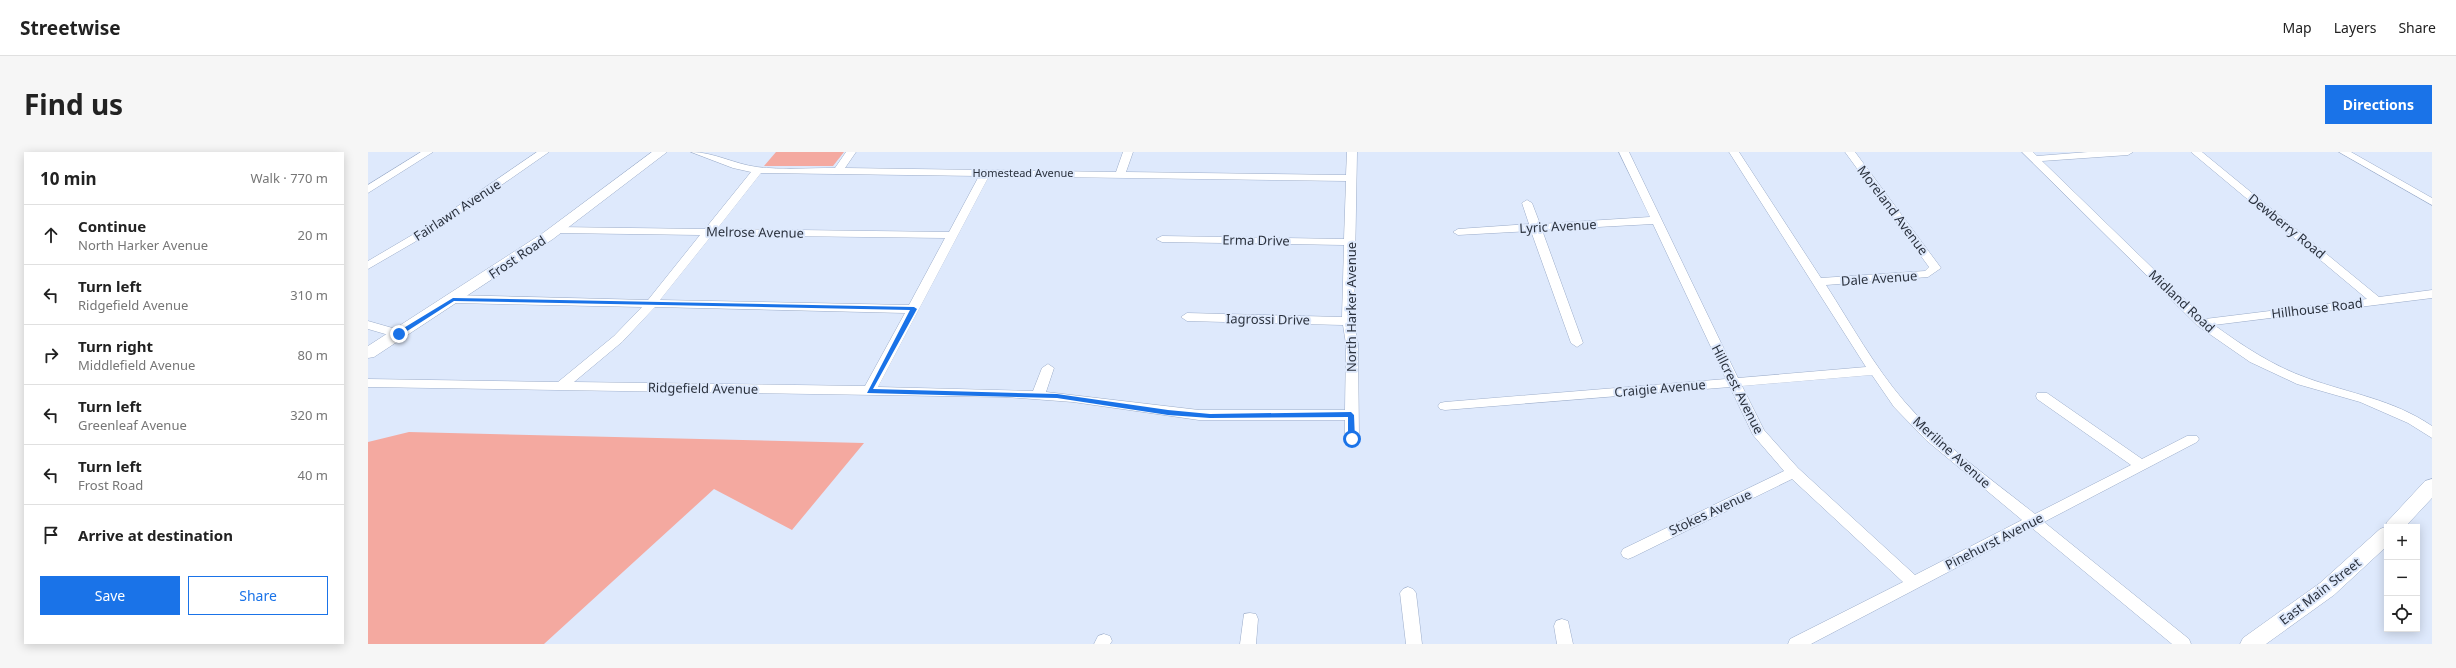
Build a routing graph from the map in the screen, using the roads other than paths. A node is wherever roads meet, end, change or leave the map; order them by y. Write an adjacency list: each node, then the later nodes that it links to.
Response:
1 (428, 152): 20 (street)
2 (544, 152): 31 (street, Fairlawn Avenue)
3 (660, 152): 25 (main road, Frost Road)
4 (696, 152): 15 (street, Homestead Avenue)
5 (851, 152): 16 (street)
6 (1128, 152): 18 (street)
7 (1352, 152): 19 (street, North Harker Avenue)
8 (1624, 152): 23 (street, Hillcrest Avenue)
9 (1734, 152): 33 (street, Meriline Avenue)
10 (1850, 152): 32 (street, Moreland Avenue)
11 (2128, 152): 14 (street)
12 (2196, 152): 36 (street, Dewberry Road)
13 (2344, 152): 22 (street)
14 (2031, 156): 41 (street, Midland Road)
15 (758, 170): 16 (street, Homestead Avenue); 26 (street)
16 (838, 171): 17 (street, Homestead Avenue)
17 (986, 173): 18 (street, Homestead Avenue); 28 (street)
18 (1120, 174): 19 (street, Homestead Avenue)
19 (1352, 178): 30 (street, North Harker Avenue)
20 (368, 190)
21 (1527, 202): 24 (street)
22 (2432, 202)
23 (1658, 220): 24 (street, Lyric Avenue); 48 (street, Hillcrest Avenue)
24 (1537, 227): 27 (street, Lyric Avenue); 44 (street)
25 (557, 230): 26 (street, Melrose Avenue); 35 (main road, Frost Road)
26 (710, 231): 28 (street, Melrose Avenue); 37 (street)
27 (1458, 232)
28 (953, 235): 38 (street)
29 (1162, 239): 30 (street, Erma Drive)
30 (1350, 242): 40 (street, North Harker Avenue)
31 (368, 266)
32 (1935, 268): 33 (street, Dale Avenue)
33 (1820, 282): 47 (street, Meriline Avenue)
34 (2432, 294): 36 (street, Hillhouse Road)
35 (453, 299): 37 (street); 43 (main road, Frost Road)
36 (2377, 300): 41 (street, Hillhouse Road)
37 (652, 302): 38 (street); 50 (street)
38 (914, 309): 51 (street)
39 (1187, 317): 40 (street, Iagrossi Drive)
40 (1348, 321): 55 (street, North Harker Avenue)
41 (2202, 323): 56 (street, Midland Road)
42 (368, 324): 43 (street)
43 (399, 334): 45 (main road, Frost Road)
44 (1577, 343)
45 (368, 353)
46 (1048, 368): 52 (street)
47 (1875, 371): 48 (street, Craigie Avenue); 62 (street, Meriline Avenue)
48 (1733, 382): 54 (street, Craigie Avenue); 60 (street, Hillcrest Avenue)
49 (368, 383): 50 (street, Ridgefield Avenue)
50 (561, 386): 51 (street, Ridgefield Avenue)
51 (869, 391): 52 (street, Ridgefield Avenue)
52 (1038, 395): 55 (street, Ridgefield Avenue)
53 (2042, 396): 59 (street)
54 (1445, 406)
55 (1351, 415): 57 (street, North Harker Avenue)
56 (2432, 433)
57 (1352, 439)
58 (2192, 439): 59 (street, Pinehurst Avenue)
59 (2141, 465): 62 (street, Pinehurst Avenue)
60 (1793, 472): 65 (street, Stokes Avenue); 66 (street, Hillcrest Avenue)
61 (2432, 486): 63 (main road)
62 (2032, 521): 66 (street, Pinehurst Avenue); 74 (street, Meriline Avenue)
63 (2397, 524)
64 (2384, 537): 75 (main road, East Main Street)
65 (1628, 553)
66 (1913, 582): 73 (street, Pinehurst Avenue)
67 (1408, 593): 71 (street)
68 (1250, 619): 70 (street)
69 (1562, 626): 72 (street)
70 (1248, 644)
71 (1414, 644)
72 (1566, 644)
73 (1796, 644)
74 (2183, 644)
75 (2250, 644)

